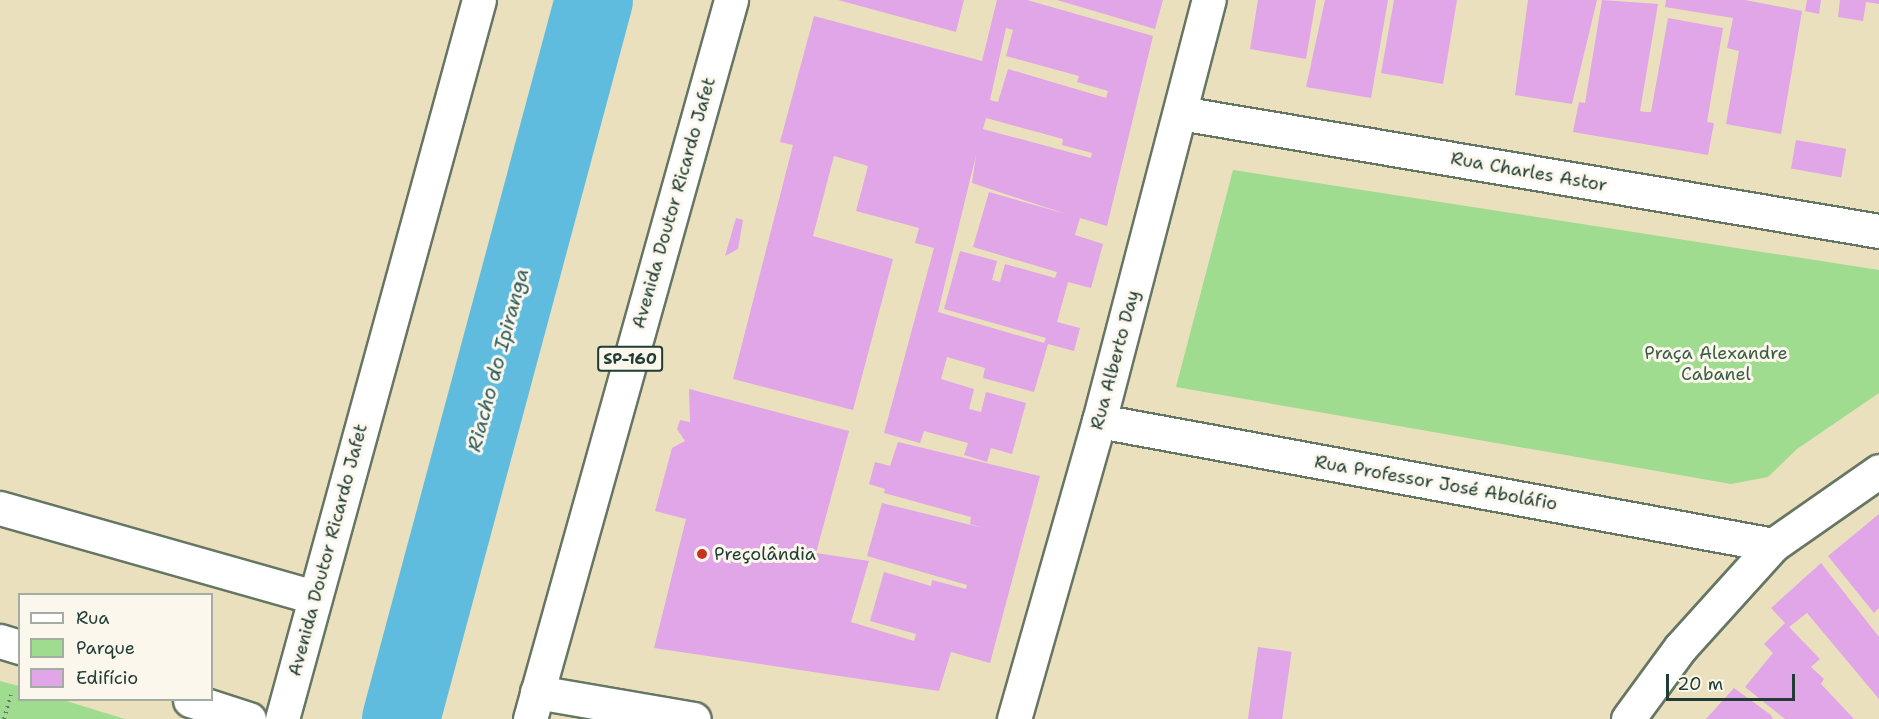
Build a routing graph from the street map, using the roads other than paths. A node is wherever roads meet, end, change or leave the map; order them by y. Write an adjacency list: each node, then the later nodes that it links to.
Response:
1 (479, 0): 10 (street, Avenida Doutor Ricardo Jafet)
2 (731, 0): 14 (street, Avenida Doutor Ricardo Jafet / SP-160)
3 (1209, 0): 4 (street, Rua Alberto Day)
4 (1180, 112): 5 (street, Rua Charles Astor); 6 (street, Rua Alberto Day)
5 (1879, 231)
6 (1100, 422): 9 (street, Rua Professor José Aboláfio); 18 (street, Rua Alberto Day)
7 (1879, 471): 9 (street)
8 (0, 508): 10 (street)
9 (1773, 545): 19 (street)
10 (315, 597): 16 (street, Avenida Doutor Ricardo Jafet)
11 (0, 641): 12 (street)
12 (18, 646)
13 (196, 701): 15 (street)
14 (534, 705): 17 (street)
15 (249, 719)
16 (282, 719)
17 (694, 719)
18 (1014, 719)
19 (1628, 719)

